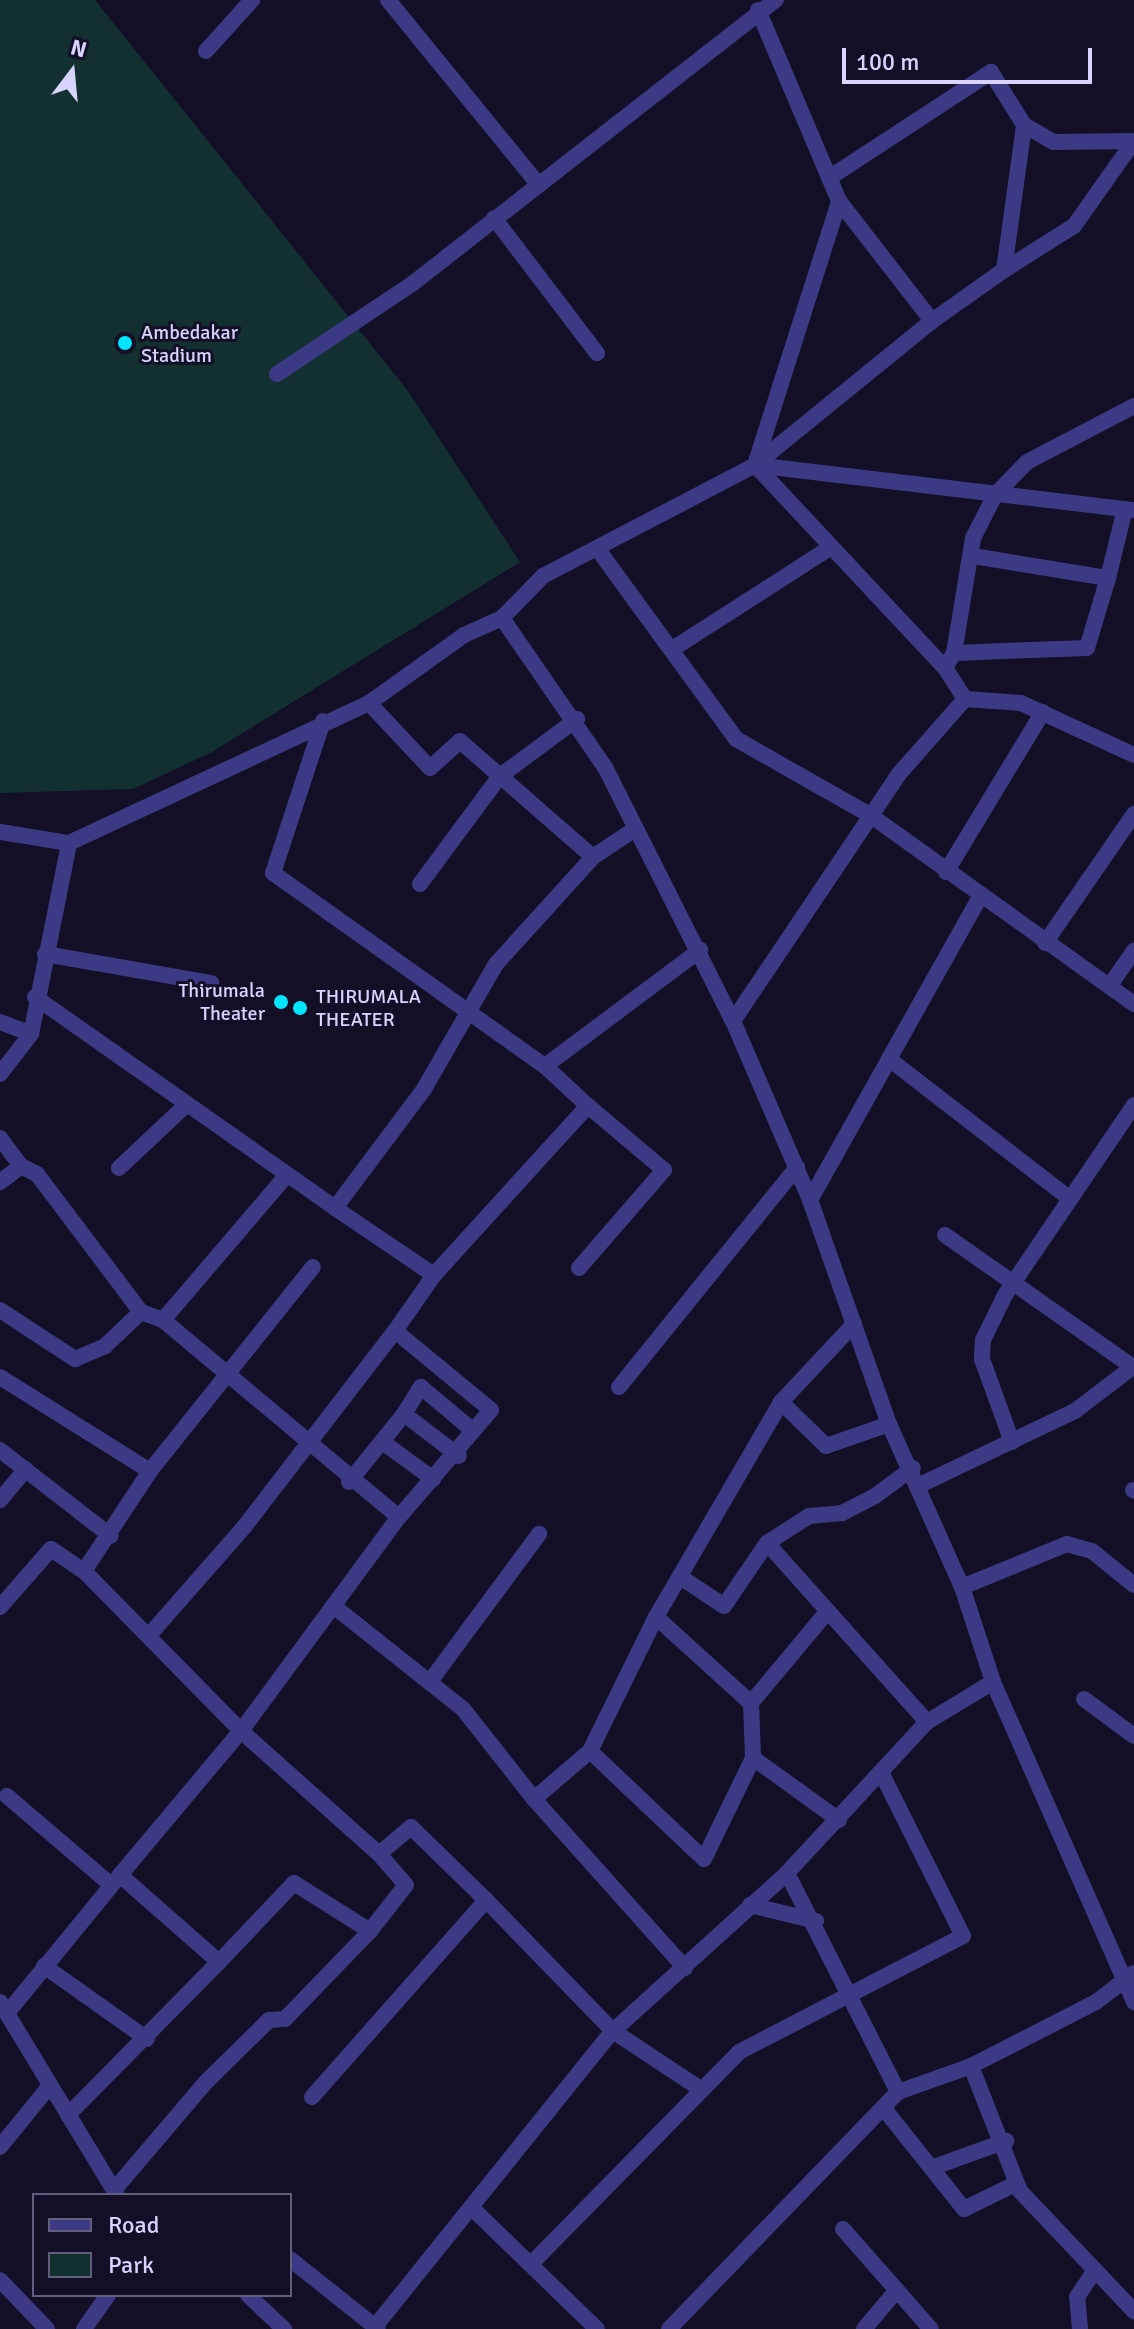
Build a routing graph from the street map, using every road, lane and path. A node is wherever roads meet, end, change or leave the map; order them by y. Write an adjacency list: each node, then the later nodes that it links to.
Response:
1 (252, 0): 5 (street)
2 (388, 0): 9 (street)
3 (776, 0): 4 (street)
4 (758, 10): 8 (street); 9 (street)
5 (206, 51)
6 (1024, 125): 7 (street); 8 (street); 12 (street)
7 (1134, 141): 12 (street)
8 (829, 178): 10 (street)
9 (539, 185): 11 (street)
10 (839, 201): 13 (street); 17 (street)
11 (494, 218): 14 (street); 15 (street)
12 (1004, 270): 13 (street)
13 (932, 321): 17 (street)
14 (597, 353)
15 (277, 374)
16 (1134, 406): 18 (street)
17 (755, 465): 18 (street); 20 (street); 21 (street)
18 (995, 495): 19 (street); 22 (street)
19 (1130, 510): 23 (street)
20 (830, 548): 25 (street); 26 (street)
21 (599, 551): 24 (street); 25 (street)
22 (973, 556): 23 (street); 26 (street)
23 (1108, 578): 26 (street)
24 (502, 618): 28 (street); 30 (street)
25 (674, 648): 35 (street)
26 (950, 660): 27 (street)
27 (965, 699): 29 (street); 35 (street)
28 (369, 703): 31 (street); 33 (street)
29 (1043, 712): 32 (street); 40 (street)
30 (577, 719): 33 (street); 36 (street)
31 (323, 721): 38 (street); 51 (street)
32 (1134, 755)
33 (500, 776): 39 (street); 41 (street)
34 (1134, 814): 43 (street)
35 (870, 815): 40 (street); 52 (street)
36 (632, 831): 39 (street); 44 (street)
37 (0, 832): 38 (street)
38 (69, 843): 46 (street)
39 (593, 857): 51 (street)
40 (946, 872): 42 (street)
41 (420, 884)
42 (981, 895): 43 (street); 55 (street)
43 (1045, 943): 48 (street)
44 (700, 950): 52 (street); 56 (street)
45 (1134, 951): 48 (street)
46 (45, 954): 47 (street); 49 (street)
47 (212, 983)
48 (1110, 985): 50 (street)
49 (35, 997): 54 (street); 58 (street)
50 (1134, 1004)
51 (473, 1011): 56 (street); 69 (street)
52 (733, 1021): 63 (street)
53 (0, 1022): 54 (street)
54 (31, 1034): 57 (street)
55 (889, 1059): 67 (street); 68 (street)
56 (545, 1066): 60 (street)
57 (0, 1074)
58 (186, 1105): 64 (street); 65 (street)
59 (1134, 1105): 67 (street)
60 (588, 1106): 72 (street); 73 (street)
61 (0, 1138): 62 (street)
62 (21, 1166): 66 (street); 76 (street)
63 (797, 1167): 68 (street); 83 (street)
64 (119, 1168)
65 (286, 1176): 69 (street); 77 (street)
66 (0, 1182)
67 (1070, 1199): 74 (street)
68 (810, 1200): 78 (street)
69 (335, 1208): 73 (street)
70 (945, 1235): 74 (street)
71 (313, 1267): 81 (street)
72 (579, 1268)
73 (434, 1275): 79 (street)
74 (1012, 1285): 80 (street); 88 (street)
75 (0, 1310): 76 (street)
76 (141, 1312): 77 (street)
77 (163, 1320): 81 (street)
78 (854, 1324): 84 (street); 86 (street)
79 (395, 1331): 87 (street); 90 (street)
80 (1133, 1367): 88 (street)
81 (225, 1375): 90 (street); 95 (street)
82 (0, 1377): 95 (street)
83 (619, 1387)
84 (781, 1402): 86 (street); 105 (street)
85 (404, 1414): 87 (street); 89 (street); 92 (street)
86 (889, 1424): 93 (street)
87 (472, 1430): 92 (street)
88 (1012, 1442): 98 (street)
89 (384, 1443): 96 (street); 97 (street)
90 (305, 1444): 97 (street); 112 (street)
91 (0, 1450): 94 (street)
92 (459, 1456): 96 (street)
93 (913, 1468): 98 (street); 103 (street)
94 (26, 1469): 99 (street); 102 (street)
95 (150, 1471): 102 (street)
96 (433, 1479): 100 (street)
97 (349, 1482): 100 (street)
98 (922, 1484): 107 (street)
99 (0, 1500)
100 (399, 1517): 109 (street)
101 (539, 1534): 113 (street)
102 (111, 1536): 104 (street)
103 (767, 1543): 105 (street); 110 (street)
104 (84, 1571): 108 (street); 112 (street)
105 (682, 1578): 111 (street)
106 (1134, 1585): 107 (street)
107 (962, 1587): 114 (street)
108 (0, 1607)
109 (336, 1608): 113 (street); 118 (street)
110 (827, 1612): 116 (street); 117 (street)
111 (656, 1617): 116 (street); 120 (street)
112 (150, 1634): 118 (street)
113 (431, 1680): 124 (street)
114 (993, 1682): 117 (street); 136 (street)
115 (1084, 1699): 119 (street)
116 (751, 1703): 121 (street)
117 (927, 1722): 122 (street)
118 (241, 1731): 126 (street); 128 (street)
119 (1134, 1736)
120 (590, 1751): 121 (street); 124 (street)
121 (753, 1758): 125 (street)
122 (882, 1774): 125 (street); 137 (street)
123 (7, 1796): 128 (street)
124 (534, 1799): 135 (street)
125 (839, 1820): 127 (street)
126 (379, 1854): 129 (street); 132 (street)
127 (787, 1873): 130 (street); 131 (street)
128 (114, 1879): 133 (street); 134 (street)
129 (486, 1900): 140 (street); 146 (street)
130 (750, 1905): 131 (street); 135 (street)
131 (816, 1921): 137 (street)
132 (370, 1931): 133 (street); 153 (street)
133 (219, 1962): 141 (street)
134 (44, 1966): 139 (street); 141 (street)
135 (685, 1968): 140 (street)
136 (1130, 1978): 138 (street); 142 (street)
137 (850, 1997): 144 (street); 145 (street)
138 (1134, 2002)
139 (4, 2007): 143 (street)
140 (613, 2031): 144 (street); 154 (street)
141 (147, 2039): 148 (street)
142 (971, 2066): 145 (street); 149 (street)
143 (48, 2088): 148 (street); 150 (street)
144 (699, 2088): 157 (street)
145 (898, 2092): 147 (street)
146 (312, 2097)
147 (885, 2110): 151 (street); 169 (street)
148 (68, 2115): 153 (street)
149 (1006, 2141): 151 (street); 152 (street)
150 (0, 2147)
151 (934, 2167): 152 (street)
152 (1015, 2184): 158 (street)
153 (115, 2193)
154 (471, 2207): 157 (street); 164 (street)
155 (843, 2229): 160 (street)
156 (292, 2261): 164 (street)
157 (531, 2264): 168 (street)
158 (1093, 2273): 163 (street); 172 (street)
159 (0, 2280): 165 (street)
160 (897, 2290): 170 (street); 171 (street)
161 (107, 2297): 166 (street)
162 (250, 2297): 167 (street)
163 (1134, 2311)
164 (375, 2328)
165 (47, 2329)
166 (84, 2329)
167 (284, 2329)
168 (597, 2329)
169 (669, 2329)
170 (864, 2329)
171 (931, 2329)
172 (1080, 2329)

